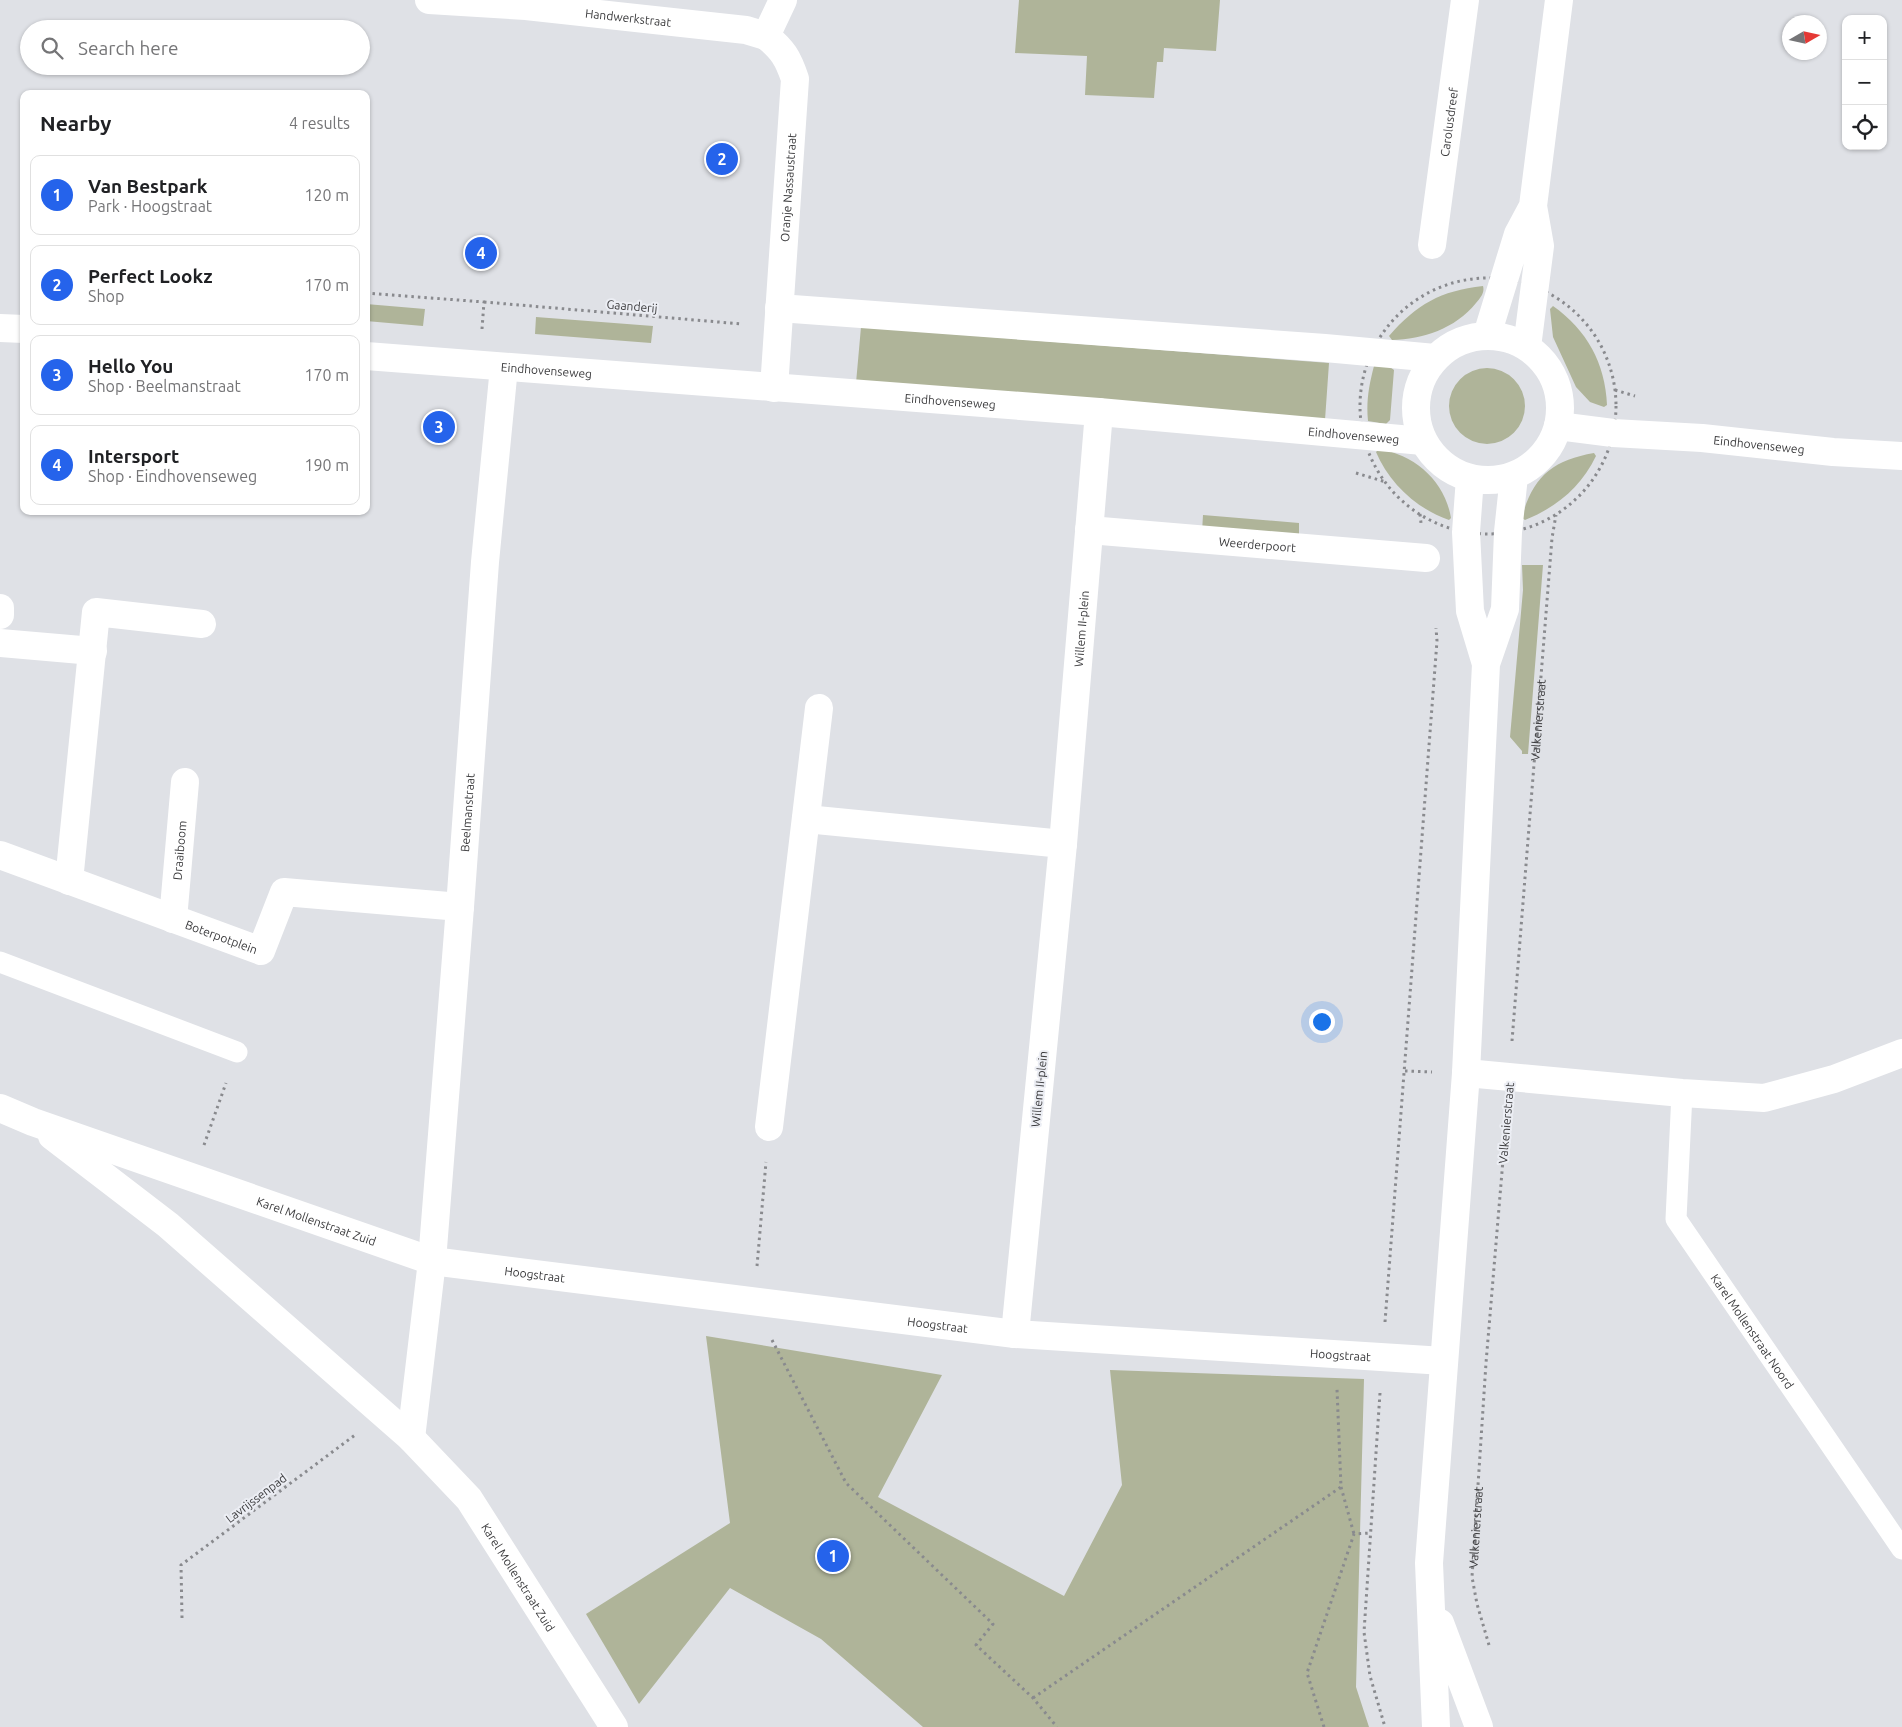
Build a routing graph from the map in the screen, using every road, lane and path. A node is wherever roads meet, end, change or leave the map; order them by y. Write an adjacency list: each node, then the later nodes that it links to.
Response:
1 (429, 0): 5 (street, Handwerkstraat)
2 (783, 0): 6 (street)
3 (1465, 0): 8 (street, Carolusdreef)
4 (1559, 0): 7 (street)
5 (526, 3): 6 (street, Handwerkstraat)
6 (766, 36): 11 (street, Oranje Nassaustraat)
7 (1533, 206): 14 (street); 15 (street)
8 (1432, 246)
9 (370, 293): 10 (path)
10 (484, 302): 11 (path, Gaanderij); 18 (path)
11 (779, 317): 17 (street); 19 (street, Oranje Nassaustraat)
12 (0, 328): 13 (street)
13 (20, 329)
14 (1487, 335): 15 (street); 17 (street)
15 (1527, 347): 21 (street)
16 (370, 356): 18 (street, Eindhovenseweg)
17 (1435, 358): 22 (street)
18 (491, 366): 19 (street, Eindhovenseweg); 42 (street, Beelmanstraat)
19 (774, 388): 20 (street, Eindhovenseweg)
20 (1099, 412): 22 (street, Eindhovenseweg); 27 (street, Willem II-plein)
21 (1558, 426): 23 (street, Eindhovenseweg); 24 (street)
22 (1423, 441): 25 (street)
23 (1902, 456)
24 (1514, 476): 25 (street); 35 (street)
25 (1470, 478): 35 (street)
26 (1556, 514): 48 (path, Valkenierstraat)
27 (1089, 530): 28 (street, Weerderpoort); 39 (street, Willem II-plein)
28 (1426, 558)
29 (0, 608): 30 (street)
30 (0, 615)
31 (1435, 622): 58 (path)
32 (202, 624): 34 (street)
33 (0, 643): 34 (street)
34 (93, 651): 41 (street)
35 (1486, 664): 47 (street)
36 (819, 708): 38 (street)
37 (185, 782): 43 (street, Draaiboom)
38 (806, 819): 39 (street); 52 (street)
39 (1063, 844): 56 (street, Willem II-plein)
40 (0, 855): 41 (street, Boterpotplein)
41 (69, 881): 43 (street, Boterpotplein)
42 (460, 907): 43 (street, Boterpotplein); 54 (street, Beelmanstraat)
43 (173, 919)
44 (0, 962): 45 (lane)
45 (237, 1052): 53 (path)
46 (1902, 1053): 49 (street)
47 (1466, 1073): 48 (street); 59 (street)
48 (1510, 1076): 49 (street); 68 (path, Valkenierstraat)
49 (1682, 1093): 65 (lane, Karel Mollenstraat Noord)
50 (0, 1108): 51 (street, Karel Mollenstraat Zuid)
51 (33, 1122): 53 (street, Karel Mollenstraat Zuid); 60 (street, Karel Mollenstraat Zuid)
52 (769, 1127): 55 (path)
53 (193, 1177): 54 (street, Karel Mollenstraat Zuid)
54 (432, 1261): 55 (street, Hoogstraat); 61 (street)
55 (754, 1302): 56 (street, Hoogstraat); 69 (path)
56 (1015, 1334): 57 (street, Hoogstraat)
57 (1335, 1353): 58 (street, Hoogstraat); 62 (path)
58 (1382, 1357): 59 (street, Hoogstraat); 63 (path)
59 (1444, 1361): 66 (street)
60 (383, 1414): 61 (street, Karel Mollenstraat Zuid); 67 (path, Lavrijssenpad)
61 (411, 1438): 70 (street, Karel Mollenstraat Zuid)
62 (1341, 1487): 64 (path); 69 (path)
63 (1371, 1533): 64 (path); 73 (path)
64 (1354, 1534): 72 (path)
65 (1902, 1549)
66 (1431, 1600): 74 (street); 75 (street)
67 (182, 1618)
68 (1491, 1652)
69 (1033, 1698): 71 (path)
70 (614, 1727)
71 (1057, 1727)
72 (1324, 1727)
73 (1385, 1727)
74 (1436, 1727)
75 (1479, 1727)

